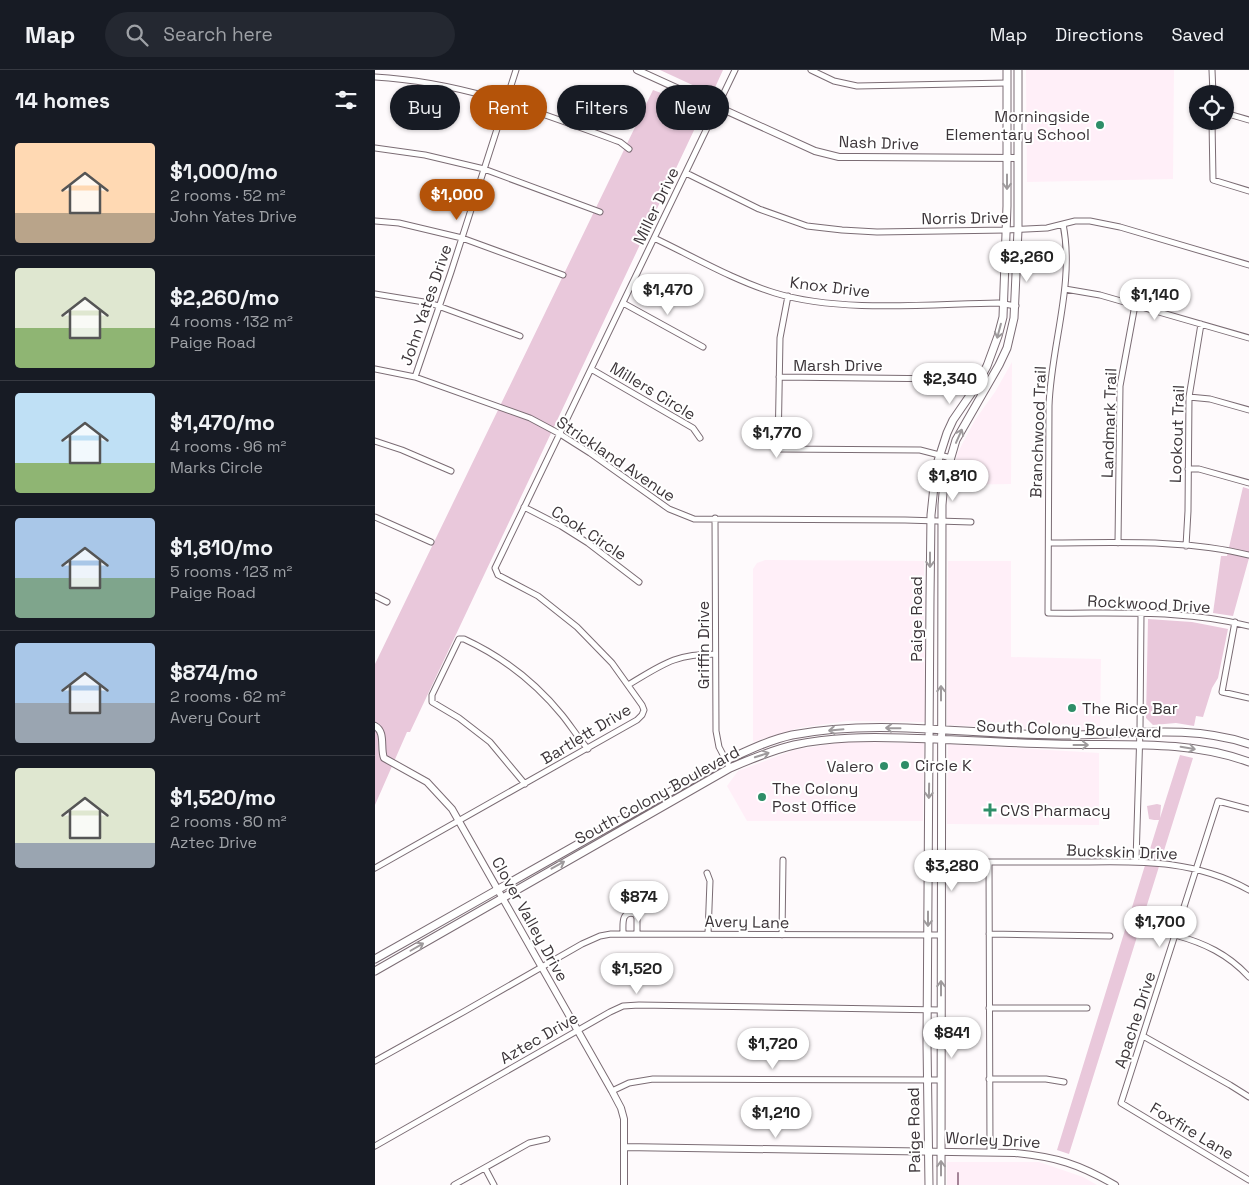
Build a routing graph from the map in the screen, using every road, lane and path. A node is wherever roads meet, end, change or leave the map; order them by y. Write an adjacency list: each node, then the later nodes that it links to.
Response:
1 (516, 70): 11 (street, John Yates Drive)
2 (637, 70): 12 (street, Nash Drive)
3 (735, 70): 13 (street, Miller Drive)
4 (811, 70): 10 (street)
5 (1007, 70): 10 (main road, Paige Road)
6 (1011, 70): 15 (main road)
7 (1018, 70): 15 (main road, Paige Road)
8 (1212, 70): 14 (street)
9 (375, 77): 16 (street)
10 (1007, 83): 26 (main road, Paige Road)
11 (510, 85)
12 (671, 85)
13 (728, 85)
14 (1213, 85)
15 (1018, 86): 27 (main road, Paige Road)
16 (470, 92)
17 (729, 111): 26 (street, Nash Drive)
18 (547, 115): 25 (street)
19 (1234, 116): 20 (street)
20 (1249, 120)
21 (496, 130): 28 (street, John Yates Drive)
22 (707, 130): 29 (street, Miller Drive)
23 (1213, 130): 30 (street)
24 (375, 148): 28 (street)
25 (629, 149)
26 (1007, 158): 27 (street, Nash Drive); 34 (main road, Paige Road, one-way to 34)
27 (1018, 158): 35 (main road, Paige Road)
28 (484, 169): 31 (street); 36 (street, John Yates Drive)
29 (686, 173): 34 (street, Norris Drive); 37 (street, Miller Drive)
30 (1249, 192)
31 (599, 212)
32 (375, 221): 36 (street)
33 (1063, 224): 35 (street, Norris Drive); 38 (street, Norris Drive); 40 (street, Branchwood Trail)
34 (1006, 230): 35 (street, Norris Drive); 44 (main road, Paige Road)
35 (1018, 230): 46 (main road, Paige Road)
36 (461, 238): 39 (street); 47 (street, John Yates Drive)
37 (654, 238): 42 (street, Knox Drive); 43 (street, Miller Drive)
38 (1249, 265)
39 (563, 275)
40 (1065, 288): 45 (street); 75 (street, Branchwood Trail)
41 (375, 294): 47 (street)
42 (788, 296): 44 (street, Knox Drive); 55 (street)
43 (623, 303): 51 (street); 53 (street, Miller Drive)
44 (1004, 304): 46 (street, Knox Drive); 56 (main road, Paige Road, one-way to 56)
45 (1135, 305): 48 (street); 76 (street, Landmark Trail)
46 (1016, 306): 57 (main road, Paige Road)
47 (439, 307): 49 (street); 54 (street, John Yates Drive)
48 (1201, 324): 50 (street); 58 (street, Lookout Trail)
49 (519, 336)
50 (1249, 338)
51 (703, 347)
52 (375, 369): 54 (street, Strickland Avenue)
53 (591, 369): 60 (street, Miller Drive); 61 (street, Millers Circle)
54 (415, 377): 60 (street, Strickland Avenue)
55 (779, 377): 56 (street, Marsh Drive); 63 (street)
56 (975, 388): 57 (street, Marsh Drive); 63 (main road, Paige Road)
57 (982, 395): 64 (main road, Paige Road, one-way to 57)
58 (1189, 397): 59 (street); 65 (street, Lookout Trail)
59 (1249, 410)
60 (560, 434): 68 (street, Miller Drive); 70 (street, Strickland Avenue)
61 (700, 438)
62 (375, 441): 66 (street)
63 (939, 454): 64 (street); 71 (main road, Paige Road)
64 (951, 458): 72 (main road, Paige Road)
65 (1188, 469): 67 (street); 77 (street, Lookout Trail)
66 (451, 471)
67 (1249, 483)
68 (524, 506): 79 (street, Miller Drive); 80 (street, Cook Circle)
69 (375, 517): 74 (street)
70 (715, 518): 71 (street, Strickland Avenue); 89 (street, Griffin Drive)
71 (930, 521): 72 (street, Strickland Avenue); 87 (main road, Paige Road, one-way to 87)
72 (942, 521): 73 (street, Strickland Avenue); 88 (main road, Paige Road)
73 (971, 522)
74 (431, 542)
75 (1049, 543): 76 (street); 83 (street, Branchwood Trail)
76 (1118, 543): 77 (street)
77 (1186, 546): 78 (street)
78 (1249, 555)
79 (495, 568): 90 (street, Bartlett Drive)
80 (639, 582)
81 (375, 596): 82 (street)
82 (387, 602)
83 (1048, 613): 84 (street, Rockwood Drive)
84 (1141, 614): 85 (street, Rockwood Drive); 96 (street)
85 (1235, 622): 86 (street, Rockwood Drive); 91 (street)
86 (1249, 626)
87 (930, 628): 88 (main road); 93 (main road, Paige Road)
88 (942, 628): 94 (main road, Paige Road, one-way to 88)
89 (715, 654): 90 (street); 109 (street, Griffin Drive)
90 (628, 685): 107 (street, Bartlett Drive)
91 (1249, 698)
92 (375, 726): 117 (street, Clover Valley Drive)
93 (930, 729): 94 (main road, South Colony Boulevard); 95 (main road, South Colony Boulevard, one-way to 95); 99 (main road, Paige Road)
94 (942, 729): 97 (main road, South Colony Boulevard); 100 (main road, Paige Road)
95 (817, 732): 101 (main road); 102 (main road, South Colony Boulevard)
96 (1140, 732): 98 (main road, South Colony Boulevard); 105 (main road, South Colony Boulevard); 106 (street)
97 (1006, 733): 98 (main road, South Colony Boulevard); 103 (main road)
98 (1059, 735): 104 (main road)
99 (930, 738): 100 (main road, South Colony Boulevard); 101 (main road, South Colony Boulevard); 116 (main road, Paige Road, one-way to 116)
100 (942, 739): 103 (main road, South Colony Boulevard); 115 (main road, Paige Road)
101 (818, 741): 108 (main road, South Colony Boulevard)
102 (771, 742): 108 (main road); 109 (main road, South Colony Boulevard)
103 (1013, 743): 104 (main road, South Colony Boulevard)
104 (1059, 744): 106 (main road, South Colony Boulevard, one-way to 106)
105 (1249, 744)
106 (1139, 745): 110 (main road, South Colony Boulevard, one-way to 110); 120 (street)
107 (588, 749): 112 (street, Bartlett Drive); 112 (street)
108 (781, 749): 111 (main road, South Colony Boulevard, one-way to 108)
109 (725, 761): 111 (street, Griffin Drive); 114 (main road, South Colony Boulevard)
110 (1249, 762)
111 (730, 768): 118 (main road, South Colony Boulevard)
112 (525, 784): 117 (street, Bartlett Drive)
113 (1249, 809): 122 (street, Apache Drive)
114 (631, 814): 118 (main road); 124 (main road, South Colony Boulevard)
115 (941, 816): 116 (main road); 133 (main road, Paige Road)
116 (929, 818): 132 (main road, Paige Road, one-way to 132)
117 (459, 822): 121 (street, Bartlett Drive); 124 (street, Clover Valley Drive)
118 (636, 822): 126 (main road, South Colony Boulevard, one-way to 118)
119 (783, 860): 131 (street)
120 (1136, 862): 122 (street, Buckskin Drive); 130 (street, Buckskin Drive)
121 (375, 868)
122 (1195, 869): 125 (street, Buckskin Drive); 134 (street, Apache Drive)
123 (707, 873): 129 (street)
124 (497, 889): 126 (street, Clover Valley Drive); 136 (main road, South Colony Boulevard)
125 (1249, 890)
126 (502, 897): 137 (street, Clover Valley Drive); 138 (main road, South Colony Boulevard, one-way to 126)
127 (623, 933): 128 (street, Avery Lane); 128 (street); 137 (street, Avery Lane)
128 (637, 933): 129 (street, Avery Lane)
129 (708, 934): 131 (street, Avery Lane)
130 (989, 934): 135 (street); 140 (street)
131 (782, 935): 132 (street, Avery Lane)
132 (928, 935): 133 (street, Avery Lane); 142 (main road, Paige Road)
133 (941, 935): 143 (main road, Paige Road, one-way to 133)
134 (1175, 935): 139 (street); 145 (street, Apache Drive)
135 (1110, 936)
136 (375, 959)
137 (541, 968): 144 (street, Clover Valley Drive); 146 (street, Avery Lane)
138 (375, 971)
139 (1249, 977)
140 (989, 1008): 141 (street); 149 (street)
141 (1087, 1008)
142 (927, 1009): 143 (street, Aztec Drive); 144 (street, Aztec Drive); 147 (main road, Paige Road)
143 (941, 1010): 148 (main road, Paige Road)
144 (577, 1031): 151 (street, Clover Valley Drive); 155 (street, Aztec Drive)
145 (1143, 1036): 152 (street); 153 (street, Apache Drive)
146 (375, 1061)
147 (928, 1080): 148 (street); 151 (street); 157 (main road, Paige Road)
148 (941, 1080): 158 (main road, Paige Road)
149 (989, 1080): 150 (street); 159 (street)
150 (1064, 1082)
151 (612, 1091): 156 (street, Clover Valley Drive)
152 (1249, 1097)
153 (1121, 1103): 161 (street, Foxfire Lane)
154 (547, 1139): 160 (street)
155 (375, 1146)
156 (624, 1147): 157 (street, Worley Drive); 164 (street, Clover Valley Drive)
157 (928, 1151): 158 (street, Worley Drive); 165 (main road, Paige Road)
158 (941, 1151): 159 (street, Worley Drive); 166 (main road, Paige Road, one-way to 158)
159 (990, 1152): 167 (street, Worley Drive)
160 (485, 1168): 162 (street); 163 (street)
161 (1249, 1180)
162 (454, 1185)
163 (494, 1185)
164 (624, 1185)
165 (929, 1185)
166 (941, 1185)
167 (1115, 1185)

